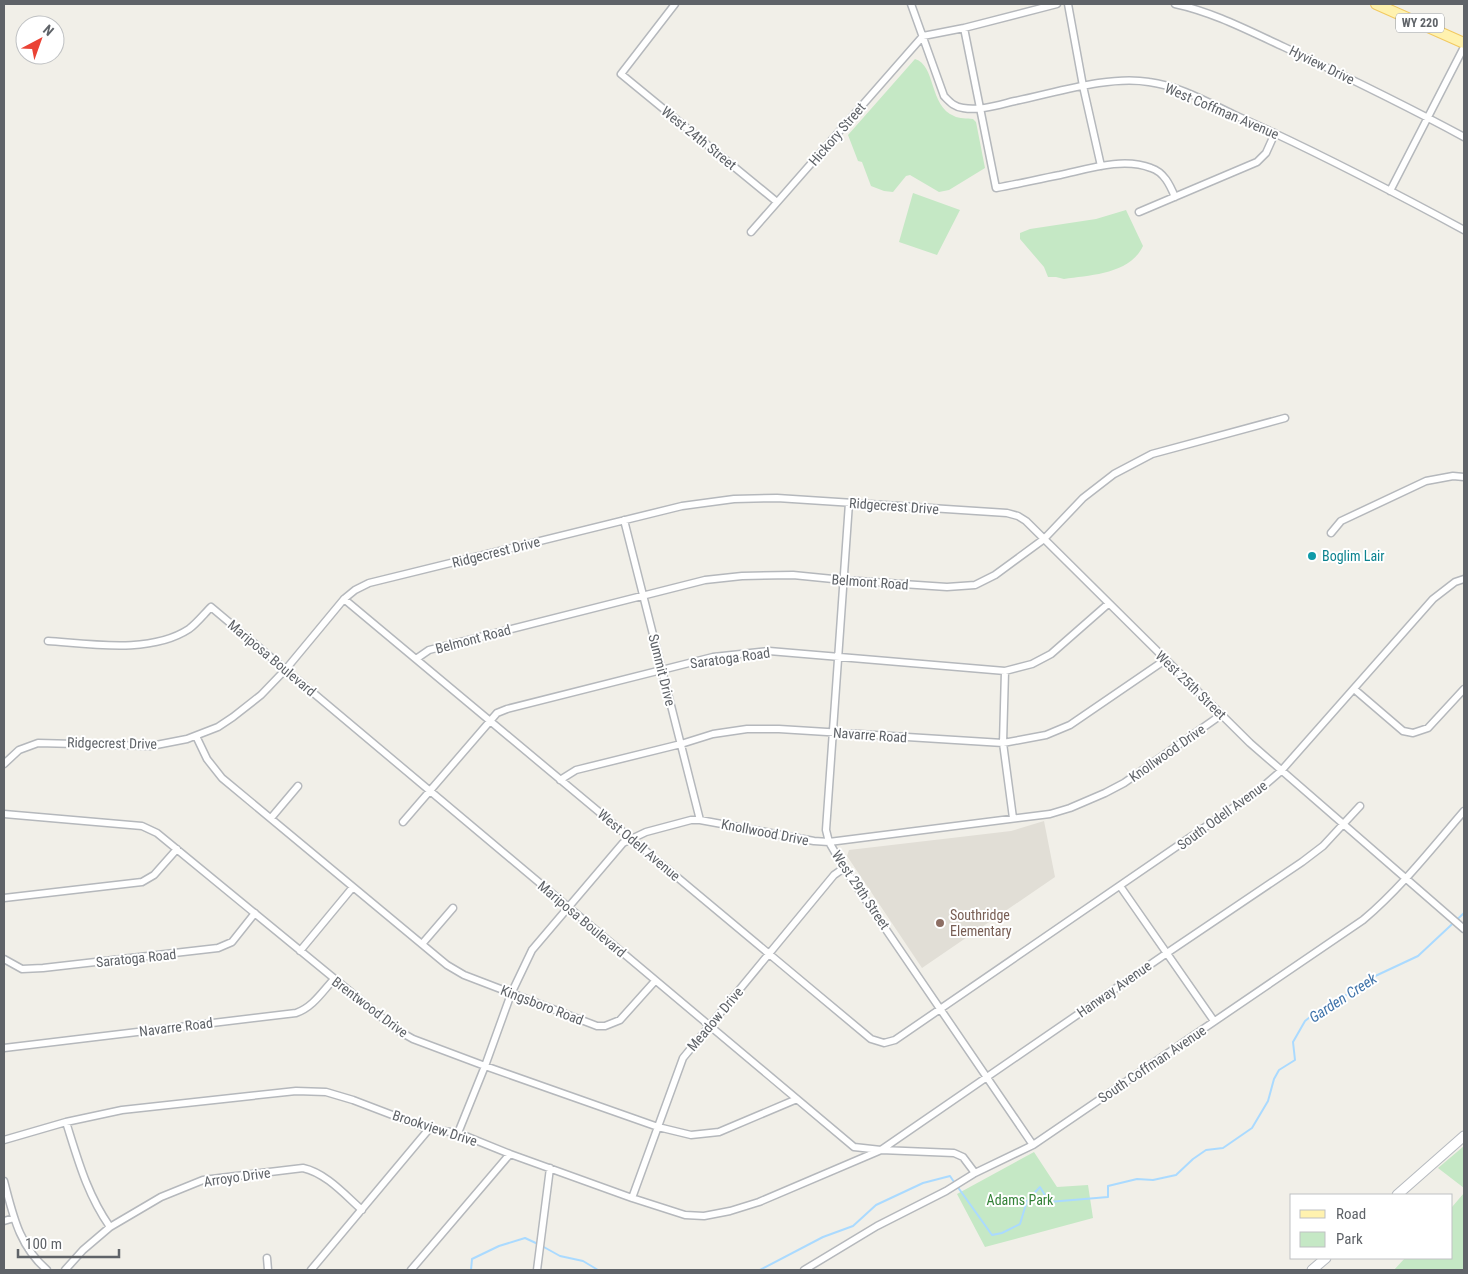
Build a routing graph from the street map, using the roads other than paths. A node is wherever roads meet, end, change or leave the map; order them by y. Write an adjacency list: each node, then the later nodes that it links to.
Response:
1 (675, 4): 19 (street, West 24th Street)
2 (911, 4): 8 (street, West Coffman Avenue)
3 (1057, 4): 7 (street)
4 (1068, 4): 11 (street)
5 (1175, 4): 13 (street, Hyview Drive)
6 (1376, 4): 9 (main road, WY 220)
7 (964, 28): 8 (street); 12 (street)
8 (923, 36): 12 (street, West Coffman Avenue); 19 (street, Hickory Street)
9 (1464, 43)
10 (1464, 47): 13 (street)
11 (1083, 86): 12 (street, West Coffman Avenue); 14 (street, West Coffman Avenue); 16 (street)
12 (979, 109): 16 (street)
13 (1428, 118): 15 (street, Hyview Drive); 17 (street)
14 (1275, 133): 17 (street, West Coffman Avenue); 18 (street)
15 (1464, 138)
16 (1101, 166): 18 (street)
17 (1390, 191): 21 (street, West Coffman Avenue)
18 (1175, 197): 20 (street)
19 (777, 202): 22 (street, Hickory Street)
20 (1139, 212)
21 (1464, 230)
22 (751, 232)
23 (1285, 418): 28 (street, Belmont Road)
24 (1464, 477): 27 (street)
25 (849, 503): 26 (street, Ridgecrest Drive); 28 (street, Ridgecrest Drive); 30 (street, West 29th Street)
26 (624, 520): 31 (street, Summit Drive); 32 (street, Ridgecrest Drive)
27 (1331, 534)
28 (1044, 539): 30 (street, Belmont Road); 33 (street, West 25th Street)
29 (1464, 579): 41 (street, South Odell Avenue)
30 (843, 580): 31 (street, Belmont Road); 35 (street, West 29th Street)
31 (642, 595): 36 (street, Belmont Road); 39 (street, Summit Drive)
32 (344, 599): 36 (street, West Odell Avenue); 38 (street, Ridgecrest Drive)
33 (1108, 604): 37 (street, West 25th Street); 40 (street, Saratoga Road)
34 (48, 641): 38 (street, Mariposa Boulevard)
35 (839, 656): 39 (street, Saratoga Road); 40 (street, Saratoga Road); 45 (street, West 29th Street)
36 (416, 659): 44 (street, West Odell Avenue)
37 (1165, 660): 43 (street, West 25th Street); 47 (street, Navarre Road)
38 (286, 669): 46 (street, Ridgecrest Drive); 53 (street, Mariposa Boulevard)
39 (661, 669): 44 (street, Saratoga Road); 48 (street, Summit Drive)
40 (1005, 671): 47 (street)
41 (1354, 689): 42 (street); 50 (street, South Odell Avenue)
42 (1464, 689)
43 (1221, 715): 50 (street, West 25th Street); 58 (street, Knollwood Drive)
44 (490, 722): 51 (street, West Odell Avenue); 53 (street, Saratoga Road)
45 (832, 733): 47 (street, Navarre Road); 48 (street, Navarre Road); 63 (street, West 29th Street)
46 (196, 736): 49 (street, Ridgecrest Drive); 57 (street, Kingsboro Road)
47 (1003, 743): 58 (street)
48 (681, 744): 51 (street, Navarre Road); 59 (street, Summit Drive)
49 (4, 764)
50 (1281, 771): 61 (street, West 25th Street); 67 (street, South Odell Avenue)
51 (560, 780): 62 (street, West Odell Avenue)
52 (298, 786): 57 (street)
53 (431, 791): 60 (street, Saratoga Road); 71 (street, Mariposa Boulevard)
54 (1360, 806): 61 (street)
55 (1464, 811): 66 (street, South Coffman Avenue)
56 (4, 814): 64 (street, Brentwood Drive)
57 (271, 818): 68 (street, Kingsboro Road)
58 (1013, 818): 63 (street, Knollwood Drive)
59 (700, 820): 62 (street, Knollwood Drive); 63 (street, Knollwood Drive)
60 (403, 822)
61 (1344, 824): 66 (street, West 25th Street); 76 (street, Hanway Avenue)
62 (631, 839): 71 (street, Knollwood Drive); 77 (street, West Odell Avenue)
63 (829, 842): 65 (street, West 29th Street)
64 (176, 849): 69 (street); 72 (street, Brentwood Drive)
65 (844, 868): 77 (street, Meadow Drive); 82 (street, West 29th Street)
66 (1406, 878): 73 (street, West 25th Street); 83 (street, South Coffman Avenue)
67 (1120, 886): 76 (street); 82 (street, South Odell Avenue)
68 (353, 887): 74 (street, Kingsboro Road); 75 (street)
69 (4, 898)
70 (453, 908): 74 (street)
71 (568, 908): 80 (street, Mariposa Boulevard); 81 (street, Knollwood Drive)
72 (256, 913): 75 (street, Brentwood Drive); 78 (street, Saratoga Road)
73 (1464, 929)
74 (422, 944): 81 (street, Kingsboro Road)
75 (300, 951): 79 (street, Brentwood Drive)
76 (1167, 953): 83 (street); 87 (street, Hanway Avenue)
77 (770, 954): 82 (street, West Odell Avenue); 84 (street, Meadow Drive)
78 (4, 960)
79 (334, 979): 85 (street, Navarre Road); 86 (street, Brentwood Drive)
80 (654, 981): 81 (street, Kingsboro Road); 84 (street, Mariposa Boulevard)
81 (511, 994): 86 (street, Knollwood Drive)
82 (941, 1008): 87 (street, West 29th Street)
83 (1214, 1022): 95 (street, South Coffman Avenue)
84 (710, 1026): 88 (street, Mariposa Boulevard); 90 (street, Meadow Drive)
85 (4, 1048)
86 (485, 1066): 90 (street, Brentwood Drive); 92 (street, Knollwood Drive)
87 (988, 1076): 95 (street, West 29th Street); 96 (street, Hanway Avenue)
88 (797, 1099): 90 (street, Brentwood Drive); 96 (street, Mariposa Boulevard)
89 (66, 1122): 91 (street, Brookview Drive); 94 (street, Brookview Drive); 106 (street)
90 (658, 1127): 102 (street, Meadow Drive)
91 (429, 1129): 92 (street, Brookview Drive); 103 (street)
92 (458, 1133): 97 (street, Brookview Drive)
93 (1464, 1136): 101 (main road)
94 (4, 1140)
95 (1033, 1145): 99 (street, South Coffman Avenue)
96 (880, 1150): 99 (street, Mariposa Boulevard); 102 (street, Brookview Drive)
97 (510, 1154): 98 (street, Brookview Drive); 113 (street)
98 (550, 1168): 102 (street, Brookview Drive); 114 (street)
99 (975, 1173): 115 (street, South Coffman Avenue)
100 (4, 1181): 104 (street)
101 (1398, 1194)
102 (632, 1198)
103 (362, 1210): 106 (street, Arroyo Drive); 112 (street)
104 (14, 1218): 105 (street); 109 (street)
105 (4, 1221)
106 (110, 1227): 110 (street, Arroyo Drive)
107 (267, 1258): 111 (street)
108 (1325, 1259): 116 (main road)
109 (47, 1270)
110 (65, 1270)
111 (268, 1270)
112 (313, 1270)
113 (411, 1270)
114 (537, 1270)
115 (804, 1270)
116 (1312, 1270)

